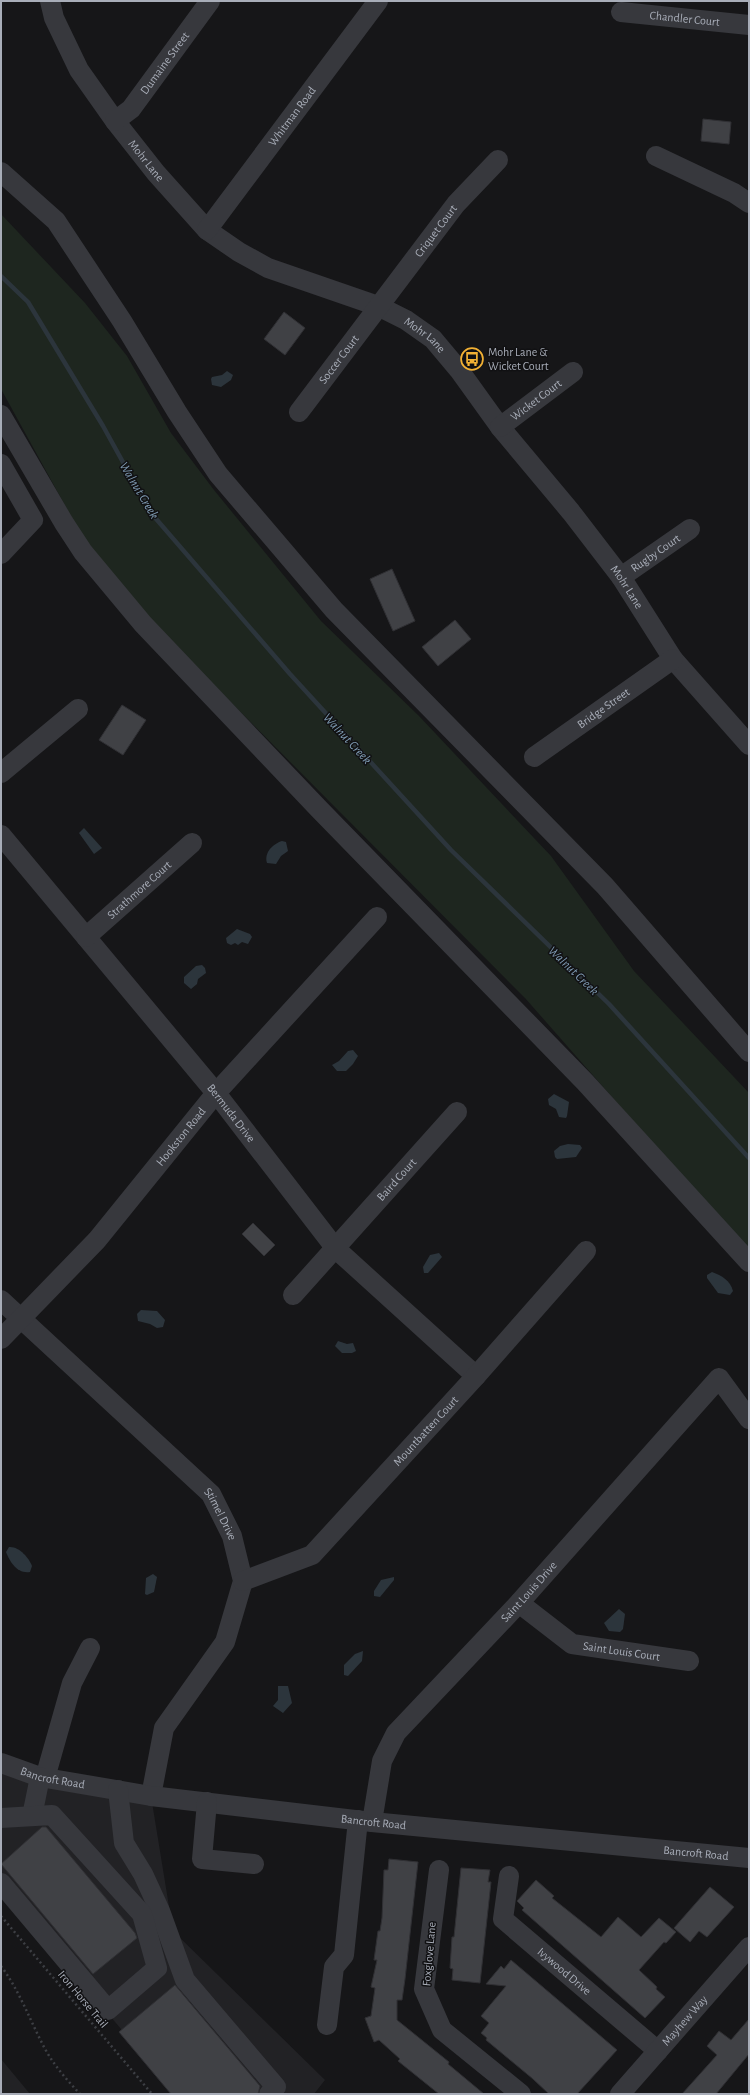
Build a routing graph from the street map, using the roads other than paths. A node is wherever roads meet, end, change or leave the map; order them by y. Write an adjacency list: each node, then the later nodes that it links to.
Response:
1 (50, 1): 6 (street, Mohr Lane)
2 (210, 1): 6 (street, Dumaine Street)
3 (378, 1): 11 (street, Whitman Road)
4 (620, 12): 5 (street, Chandler Court)
5 (749, 25)
6 (115, 121): 11 (street, Mohr Lane)
7 (656, 156): 10 (street)
8 (498, 160): 12 (street, Criquet Court)
9 (1, 172): 30 (street)
10 (749, 203)
11 (207, 230): 12 (street, Mohr Lane)
12 (378, 306): 14 (street, Soccer Court); 16 (street, Mohr Lane)
13 (573, 372): 16 (street, Wicket Court)
14 (299, 412)
15 (1, 415): 35 (street)
16 (500, 427): 20 (street, Mohr Lane)
17 (1, 464): 19 (street)
18 (690, 528): 20 (street, Rugby Court)
19 (1, 554)
20 (621, 578): 21 (street, Mohr Lane)
21 (673, 659): 23 (street, Mohr Lane); 24 (street, Bridge Street)
22 (78, 709): 25 (street)
23 (749, 746)
24 (534, 757)
25 (1, 773)
26 (1, 835): 29 (street, Bermuda Drive)
27 (192, 843): 29 (street, Strathmore Court)
28 (377, 918): 31 (street, Hookston Road)
29 (86, 937): 31 (street, Bermuda Drive)
30 (749, 1052)
31 (216, 1093): 33 (street, Bermuda Drive); 38 (street, Hookston Road)
32 (457, 1112): 33 (street, Baird Court)
33 (336, 1249): 36 (street, Baird Court); 40 (street, Bermuda Drive)
34 (586, 1251): 40 (street, Mountbatten Court)
35 (749, 1262)
36 (293, 1295)
37 (1, 1300): 38 (street, Stimel Drive)
38 (20, 1318): 39 (street, Hookston Road); 42 (street, Stimel Drive)
39 (1, 1339)
40 (476, 1376): 42 (street, Mountbatten Court)
41 (749, 1419): 43 (street, Saint Louis Drive)
42 (243, 1581): 49 (street)
43 (519, 1603): 45 (street, Saint Louis Court); 53 (street, Saint Louis Drive)
44 (90, 1648): 47 (street)
45 (690, 1661)
46 (1, 1763): 47 (street, Bancroft Road)
47 (43, 1777): 48 (street, Bancroft Road); 51 (street)
48 (118, 1790): 49 (street, Bancroft Road); 62 (street)
49 (152, 1796): 50 (street, Bancroft Road)
50 (207, 1802): 53 (street, Bancroft Road); 55 (street)
51 (32, 1816): 52 (street); 58 (street)
52 (1, 1818)
53 (365, 1821): 54 (street, Bancroft Road); 60 (street, Saint Louis Drive)
54 (749, 1858)
55 (254, 1864)
56 (438, 1870): 63 (street, Foxglove Lane)
57 (509, 1876): 61 (street, Ivywood Drive)
58 (1, 1883)
59 (749, 1947): 61 (street, Mayhew Way)
60 (327, 2025)
61 (658, 2051): 64 (street, Mayhew Way)
62 (269, 2094)
63 (521, 2094)
64 (620, 2094)

